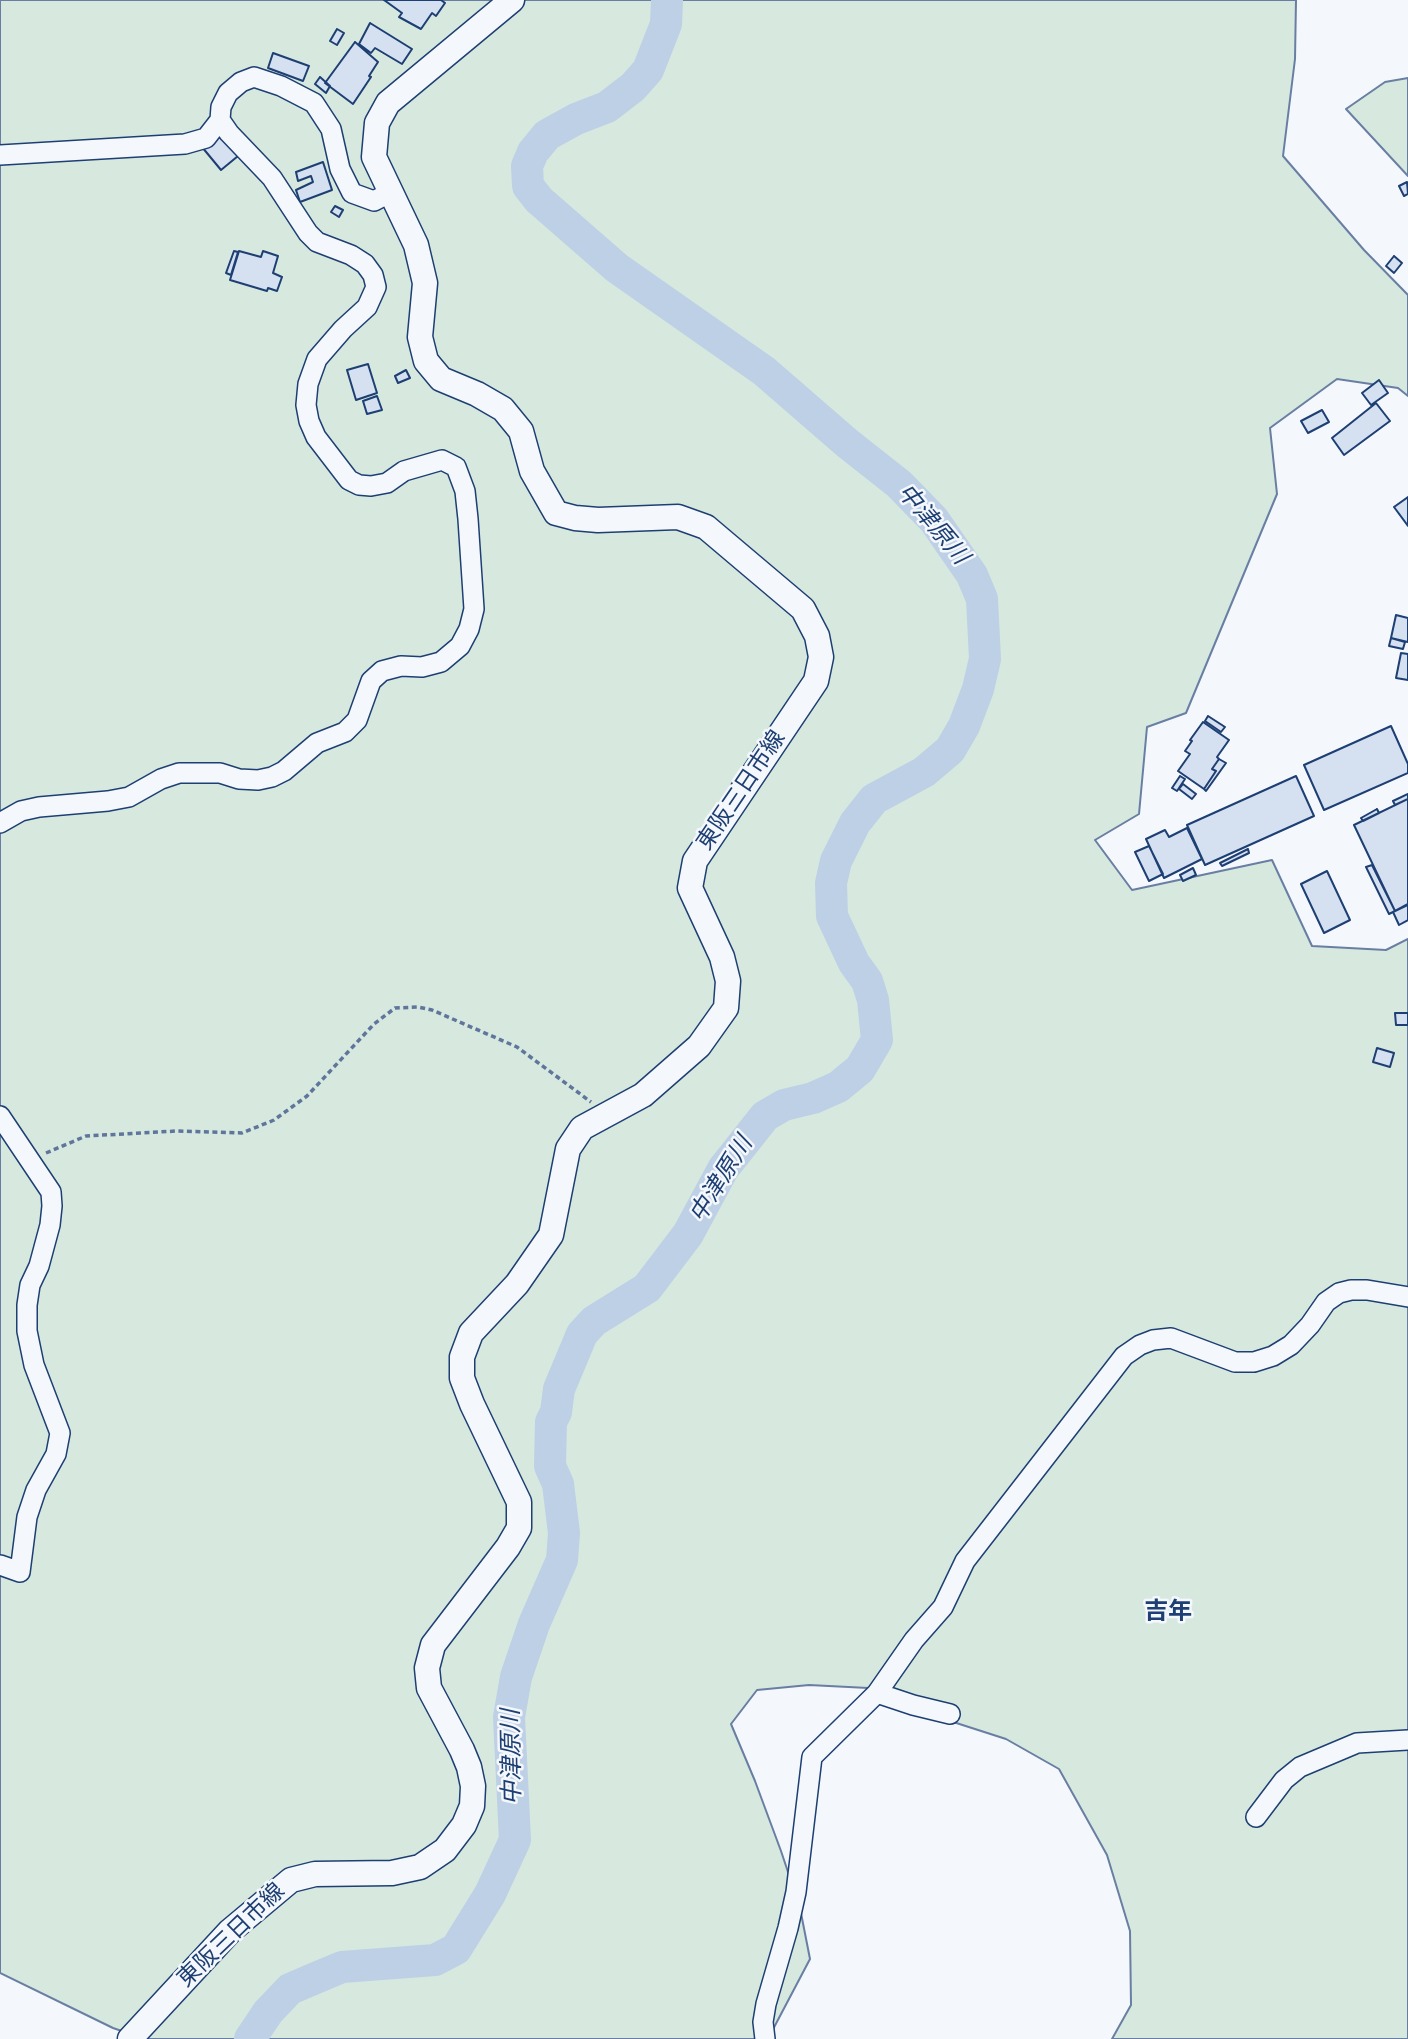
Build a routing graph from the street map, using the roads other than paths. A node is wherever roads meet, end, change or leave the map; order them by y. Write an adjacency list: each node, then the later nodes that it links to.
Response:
1 (512, 0): 4 (main road, 東阪三日市線)
2 (220, 120): 3 (street); 4 (street); 5 (street)
3 (0, 155)
4 (391, 192): 13 (main road, 東阪三日市線)
5 (0, 823)
6 (0, 1116): 8 (street)
7 (1408, 1297): 9 (street)
8 (0, 1564)
9 (877, 1693): 10 (street); 14 (street)
10 (950, 1714)
11 (1408, 1740): 12 (street)
12 (1256, 1817)
13 (130, 2039)
14 (765, 2039)

